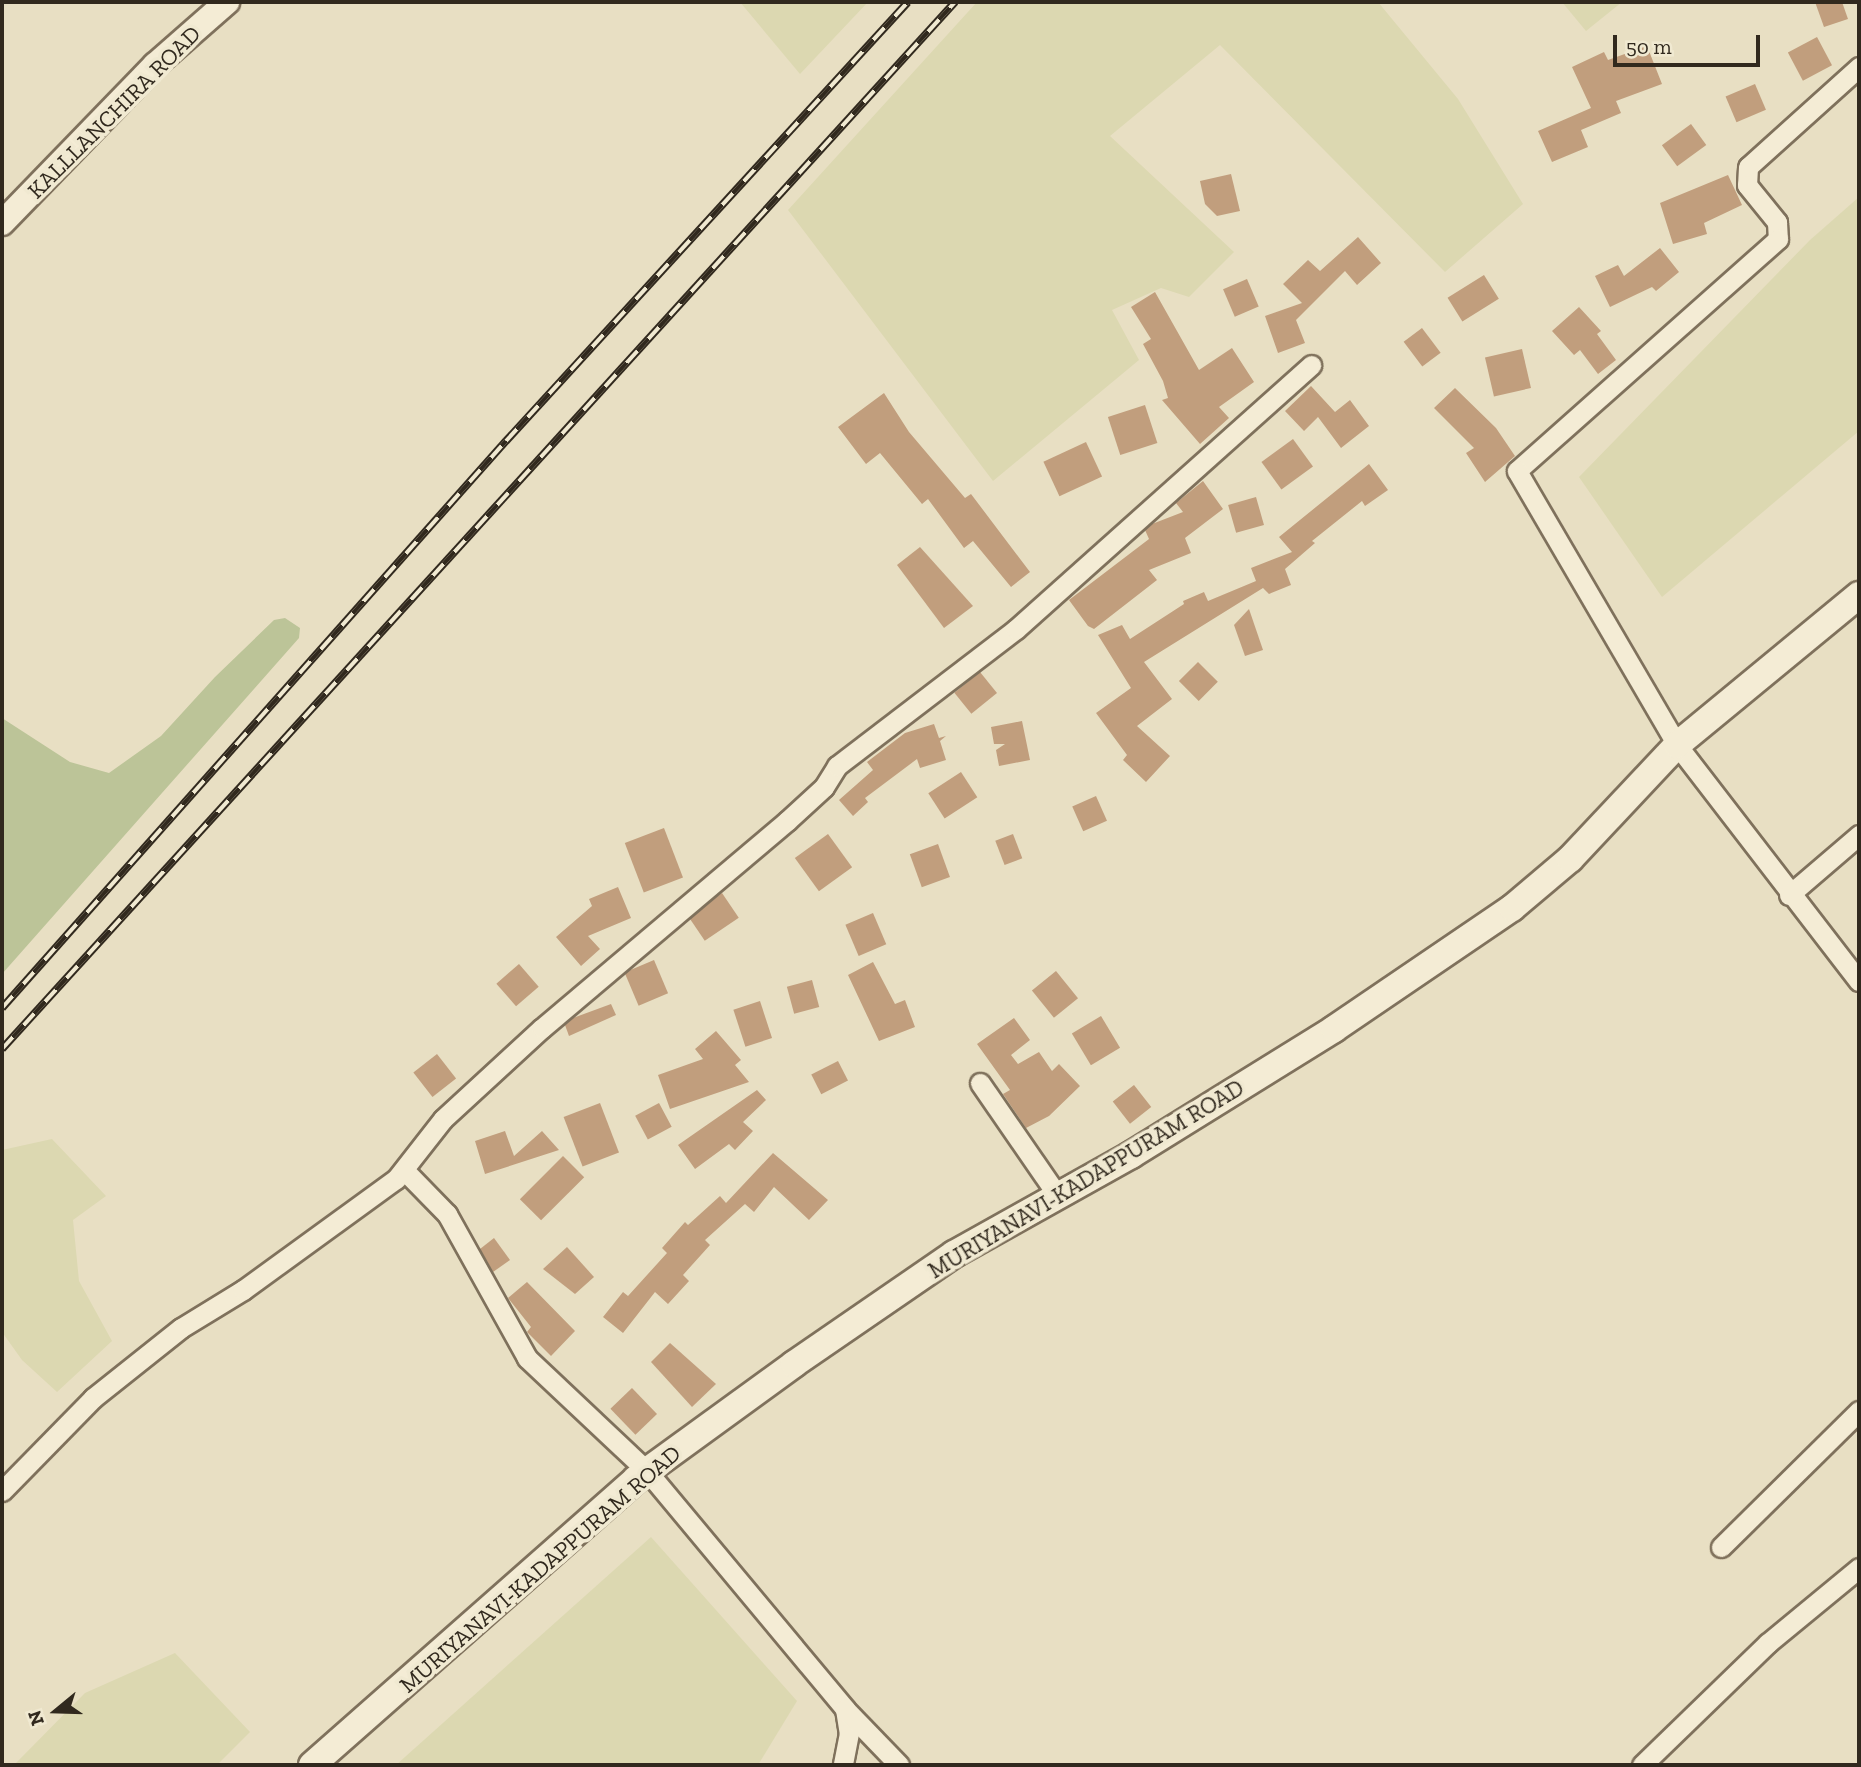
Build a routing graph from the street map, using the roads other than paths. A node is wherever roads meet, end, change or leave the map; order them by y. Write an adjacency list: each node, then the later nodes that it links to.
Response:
1 (227, 2): 3 (street, KALLLANCHIRA ROAD)
2 (1859, 67): 6 (street)
3 (2, 223)
4 (1311, 365): 11 (street)
5 (1859, 596): 6 (main road, MURIYANAVI-KADAPPURAM ROAD)
6 (1676, 745): 8 (street); 12 (main road, MURIYANAVI-KADAPPURAM ROAD)
7 (1859, 835): 8 (street)
8 (1789, 895): 9 (street)
9 (1859, 981)
10 (980, 1083): 12 (street)
11 (404, 1170): 14 (street); 15 (street)
12 (1058, 1196): 14 (main road, MURIYANAVI-KADAPPURAM ROAD)
13 (1859, 1411): 16 (street)
14 (647, 1471): 18 (street); 19 (main road, MURIYANAVI-KADAPPURAM ROAD)
15 (2, 1492)
16 (1721, 1547)
17 (1859, 1568): 22 (street)
18 (845, 1709): 20 (street); 21 (street)
19 (312, 1765)
20 (843, 1765)
21 (899, 1765)
22 (1642, 1765)

